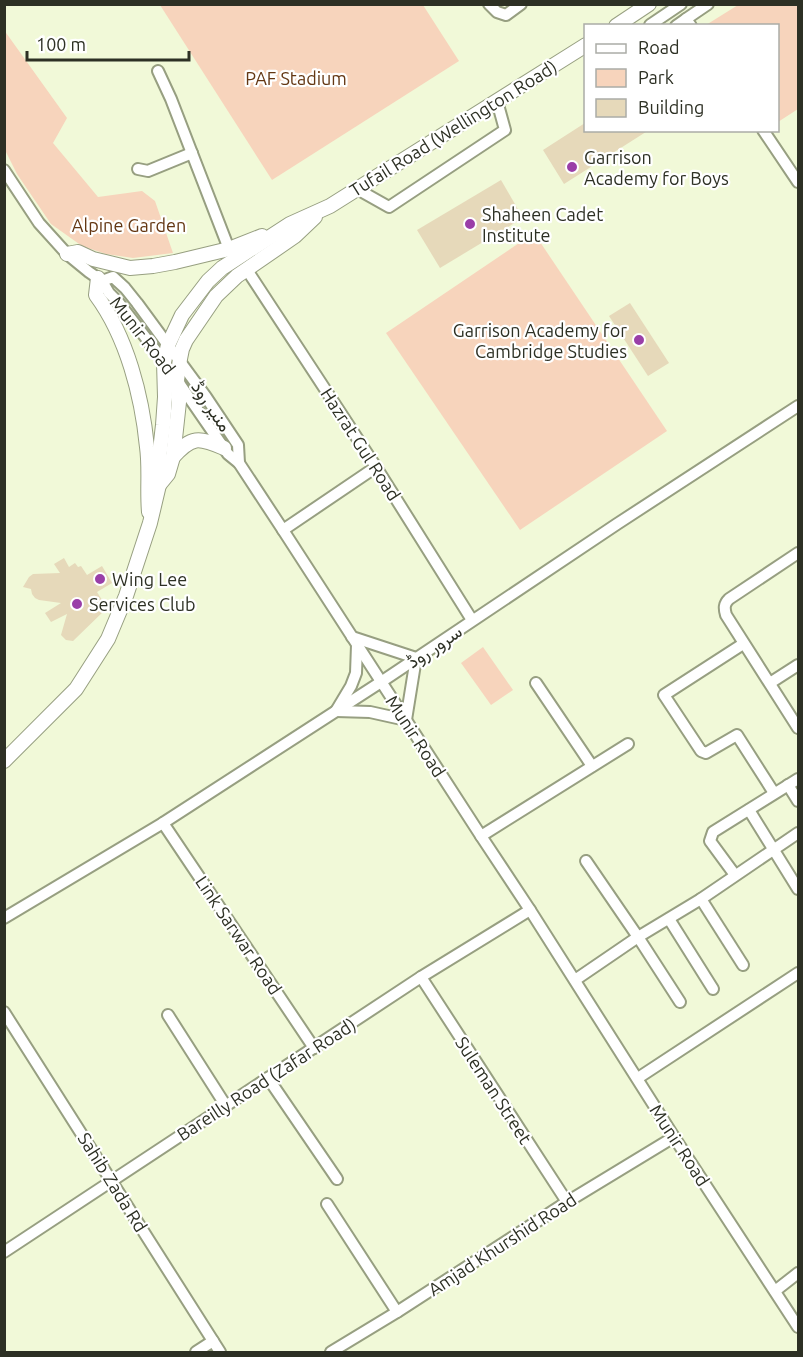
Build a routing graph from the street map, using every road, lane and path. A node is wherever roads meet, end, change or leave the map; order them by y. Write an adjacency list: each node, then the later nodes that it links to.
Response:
1 (489, 4): 2 (street)
2 (521, 4)
3 (649, 4): 7 (main road)
4 (681, 4): 8 (street)
5 (708, 4): 6 (street)
6 (688, 22)
7 (620, 24)
8 (651, 24)
9 (584, 46): 11 (main road, Tufail Road (Wellington Road))
10 (158, 71): 13 (street)
11 (497, 101): 17 (main road, Tufail Road (Wellington Road)); 17 (street)
12 (764, 132): 16 (street)
13 (192, 153): 14 (street); 20 (street)
14 (138, 169)
15 (4, 170): 21 (street, Munir Road)
16 (798, 182)
17 (357, 189): 18 (main road, Tufail Road (Wellington Road))
18 (321, 212): 19 (main road, Tufail Road (Wellington Road)); 22 (main road, Tufail Road (Wellington Road))
19 (273, 234): 20 (main road); 24 (main road, Tufail Road (Wellington Road))
20 (229, 249): 21 (main road)
21 (67, 254): 23 (street, Munir Road)
22 (247, 270): 25 (main road, Tufail Road (Wellington Road)); 32 (street, Hazrat Gul Road)
23 (100, 279): 24 (street, منیر روڈ); 26 (street, Munir Road); 34 (main road)
24 (168, 345): 25 (street, منیر روڈ); 26 (main road, Tufail Road (Wellington Road))
25 (180, 359): 27 (main road, Tufail Road (Wellington Road)); 31 (street, منیر روڈ)
26 (164, 362): 27 (street, Munir Road); 33 (main road, Tufail Road (Wellington Road))
27 (177, 380): 29 (street, Munir Road); 30 (main road, Tufail Road (Wellington Road))
28 (798, 406): 37 (street, سرور روڈ)
29 (224, 448): 30 (main road); 31 (street, Munir Road)
30 (173, 457): 33 (main road)
31 (238, 463): 35 (street, Munir Road)
32 (376, 467): 35 (street); 37 (street, Hazrat Gul Road)
33 (159, 485): 34 (main road)
34 (150, 523): 49 (main road)
35 (283, 530): 38 (street, Munir Road)
36 (798, 553): 39 (street)
37 (472, 621): 40 (street, سرور روڈ)
38 (355, 641): 40 (street); 42 (street, Munir Road); 45 (street)
39 (743, 644): 44 (street); 53 (street)
40 (416, 658): 42 (street, سرور روڈ); 46 (street)
41 (798, 665): 44 (street)
42 (381, 682): 45 (street, سرور روڈ); 46 (street, Munir Road)
43 (536, 682): 50 (street)
44 (770, 683): 47 (street)
45 (336, 711): 46 (street); 56 (street, سرور روڈ)
46 (406, 720): 58 (street, Munir Road)
47 (798, 728)
48 (628, 744): 50 (street)
49 (4, 760)
50 (592, 766): 58 (street)
51 (798, 778): 52 (street)
52 (788, 785): 53 (street); 54 (street)
53 (774, 793): 55 (street)
54 (798, 801)
55 (749, 810): 59 (street); 61 (street)
56 (163, 823): 65 (street, سرور روڈ); 76 (street, Link Sarwar Road)
57 (798, 833): 59 (street)
58 (480, 836): 64 (street, Munir Road)
59 (773, 850): 61 (street); 62 (street)
60 (586, 861): 67 (street)
61 (735, 875): 63 (street)
62 (798, 890)
63 (701, 899): 66 (street); 68 (street)
64 (530, 910): 70 (street, Bareilly Road (Zafar Road)); 71 (street, Munir Road)
65 (4, 918)
66 (669, 919): 67 (street); 72 (street)
67 (638, 938): 71 (street); 73 (street)
68 (743, 965)
69 (798, 973): 78 (street)
70 (421, 977): 76 (street, Bareilly Road (Zafar Road)); 83 (street, Suleman Street)
71 (575, 980): 78 (street, Munir Road)
72 (713, 989)
73 (680, 1002)
74 (4, 1012): 82 (street, Sahib Zada Rd)
75 (168, 1015): 79 (street)
76 (314, 1048): 77 (street, Bareilly Road (Zafar Road))
77 (268, 1078): 79 (street, Bareilly Road (Zafar Road)); 81 (street)
78 (638, 1078): 80 (street, Munir Road)
79 (226, 1106): 82 (street, Bareilly Road (Zafar Road))
80 (674, 1137): 83 (street, Amjad Khurshid Road); 87 (street, Munir Road)
81 (337, 1179)
82 (112, 1181): 85 (street, Bareilly Road (Zafar Road)); 90 (street, Sahib Zada Rd)
83 (567, 1202): 88 (street, Amjad Khurshid Road)
84 (327, 1204): 88 (street)
85 (4, 1252)
86 (798, 1273): 87 (street)
87 (776, 1291): 89 (street, Munir Road)
88 (398, 1312): 93 (street, Amjad Khurshid Road)
89 (798, 1327)
90 (213, 1341): 91 (street); 92 (street, Sahib Zada Rd)
91 (196, 1353)
92 (220, 1353)
93 (331, 1353)

